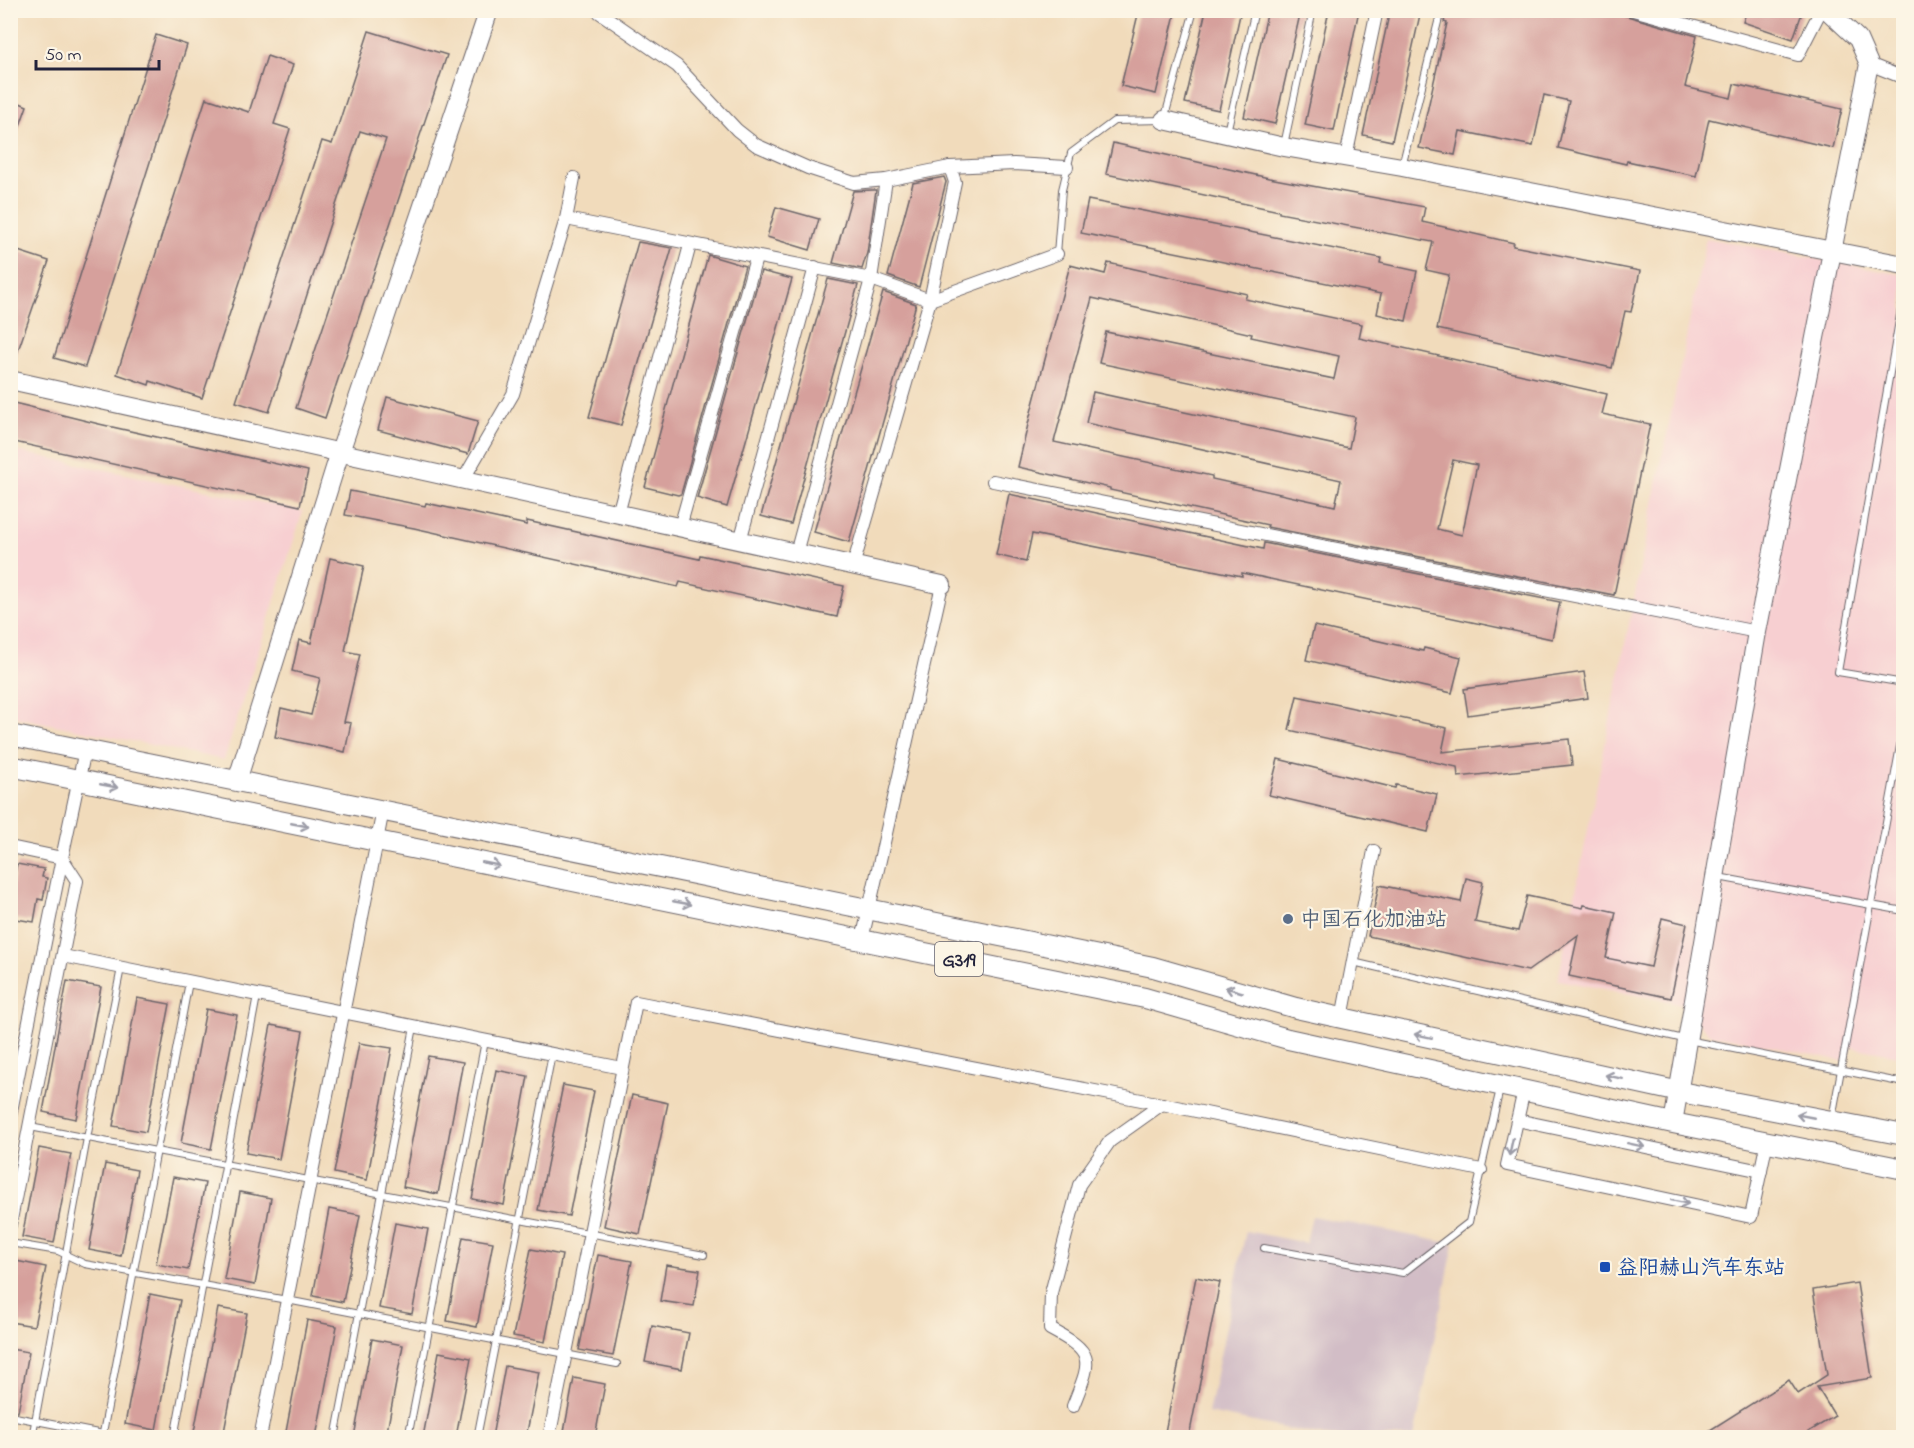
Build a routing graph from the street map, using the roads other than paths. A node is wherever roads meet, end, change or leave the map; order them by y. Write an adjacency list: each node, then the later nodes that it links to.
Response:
1 (489, 10): 34 (street)
2 (596, 10): 22 (street)
3 (1194, 10): 14 (lane)
4 (1255, 10): 15 (lane)
5 (1314, 10): 16 (lane)
6 (1377, 10): 17 (street)
7 (1441, 10): 20 (lane)
8 (1633, 10): 11 (street)
9 (1821, 10): 11 (street)
10 (1827, 10): 12 (street)
11 (1657, 13)
12 (1869, 64): 13 (street); 25 (street)
13 (1904, 78)
14 (1164, 120): 15 (street); 19 (lane)
15 (1227, 133): 16 (street)
16 (1284, 147): 17 (street)
17 (1346, 157): 20 (street)
18 (950, 167): 19 (street); 22 (street); 32 (street)
19 (1067, 167): 26 (lane)
20 (1402, 167): 25 (street)
21 (574, 178): 23 (street)
22 (886, 180): 30 (street)
23 (566, 219): 24 (street); 35 (street)
24 (690, 244): 27 (street); 37 (street)
25 (1832, 251): 28 (street); 43 (street)
26 (1057, 254): 32 (street)
27 (756, 258): 29 (street); 38 (street)
28 (1904, 265)
29 (814, 267): 30 (street); 39 (street)
30 (872, 279): 32 (street); 40 (street)
31 (1904, 292): 44 (lane)
32 (930, 300): 41 (street)
33 (10, 380): 34 (street)
34 (340, 452): 35 (street); 50 (street)
35 (463, 480): 37 (street)
36 (993, 481): 43 (street)
37 (618, 514): 38 (street)
38 (680, 527): 39 (street)
39 (740, 541): 40 (street)
40 (796, 553): 41 (street)
41 (853, 566): 42 (street)
42 (942, 585): 58 (street)
43 (1757, 632): 56 (street)
44 (1904, 683)
45 (1904, 724): 57 (lane)
46 (10, 735): 47 (main road, G319)
47 (85, 750): 49 (street); 50 (main road, G319)
48 (10, 766): 49 (main road, G319)
49 (79, 780): 52 (main road, G319, one-way to 52); 55 (street)
50 (237, 781): 51 (main road, G319)
51 (383, 810): 52 (street); 58 (main road, G319)
52 (378, 841): 60 (main road, G319, one-way to 60); 66 (street)
53 (10, 848): 55 (street)
54 (1374, 851): 62 (street)
55 (62, 858): 61 (street); 79 (street)
56 (1716, 877): 57 (lane); 69 (street)
57 (1870, 905): 59 (lane); 73 (lane)
58 (870, 909): 60 (street); 67 (main road, G319, one-way to 58)
59 (1904, 911)
60 (862, 940): 75 (main road, G319)
61 (63, 956): 63 (street); 83 (street)
62 (1353, 962): 67 (street); 69 (lane)
63 (121, 968): 64 (street); 85 (lane)
64 (189, 982): 65 (street); 87 (lane)
65 (256, 996): 66 (street); 88 (lane)
66 (344, 1013): 68 (street); 92 (street)
67 (1342, 1018): 77 (main road, G319, one-way to 67)
68 (414, 1027): 70 (street); 93 (lane)
69 (1688, 1040): 73 (lane); 77 (street)
70 (485, 1041): 71 (street); 94 (lane)
71 (552, 1054): 72 (street); 95 (lane)
72 (622, 1068): 78 (street); 97 (street)
73 (1841, 1070): 74 (lane); 81 (lane)
74 (1904, 1083)
75 (1501, 1085): 76 (main road, G319); 90 (lane)
76 (1524, 1090): 80 (street); 82 (main road, G319)
77 (1680, 1092): 81 (main road, G319, one-way to 77); 82 (street)
78 (1162, 1104): 90 (street); 110 (street)
79 (10, 1116)
80 (1517, 1120): 91 (street, one-way to 91); 91 (street, one-way to 91)
81 (1832, 1121): 84 (main road, G319)
82 (1673, 1123): 86 (main road, G319)
83 (30, 1127): 85 (lane); 96 (street)
84 (1904, 1135)
85 (87, 1138): 87 (lane); 100 (lane)
86 (1767, 1142): 89 (main road, G319); 91 (street)
87 (156, 1151): 88 (lane); 102 (lane)
88 (225, 1164): 92 (lane); 103 (lane)
89 (1904, 1169)
90 (1481, 1170): 99 (lane)
91 (1761, 1171)
92 (311, 1180): 93 (lane); 104 (street)
93 (382, 1193): 94 (lane); 105 (lane)
94 (453, 1207): 95 (lane); 106 (lane)
95 (520, 1220): 97 (lane); 107 (lane)
96 (10, 1225)
97 (589, 1234): 101 (lane); 108 (street)
98 (10, 1243): 100 (lane)
99 (1264, 1248)
100 (65, 1254): 102 (lane); 112 (lane)
101 (704, 1256)
102 (134, 1273): 103 (lane); 113 (lane)
103 (202, 1285): 104 (lane); 116 (lane)
104 (287, 1300): 105 (lane); 117 (street)
105 (360, 1314): 106 (lane); 118 (lane)
106 (430, 1328): 107 (lane); 119 (lane)
107 (496, 1340): 108 (lane); 120 (lane)
108 (566, 1354): 109 (lane); 121 (street)
109 (617, 1364)
110 (1073, 1406)
111 (10, 1416): 112 (lane)
112 (35, 1421): 113 (lane); 114 (lane)
113 (102, 1435): 115 (lane)
114 (32, 1437)
115 (124, 1437)
116 (174, 1437)
117 (260, 1437)
118 (335, 1437)
119 (408, 1437)
120 (477, 1437)
121 (549, 1437)

